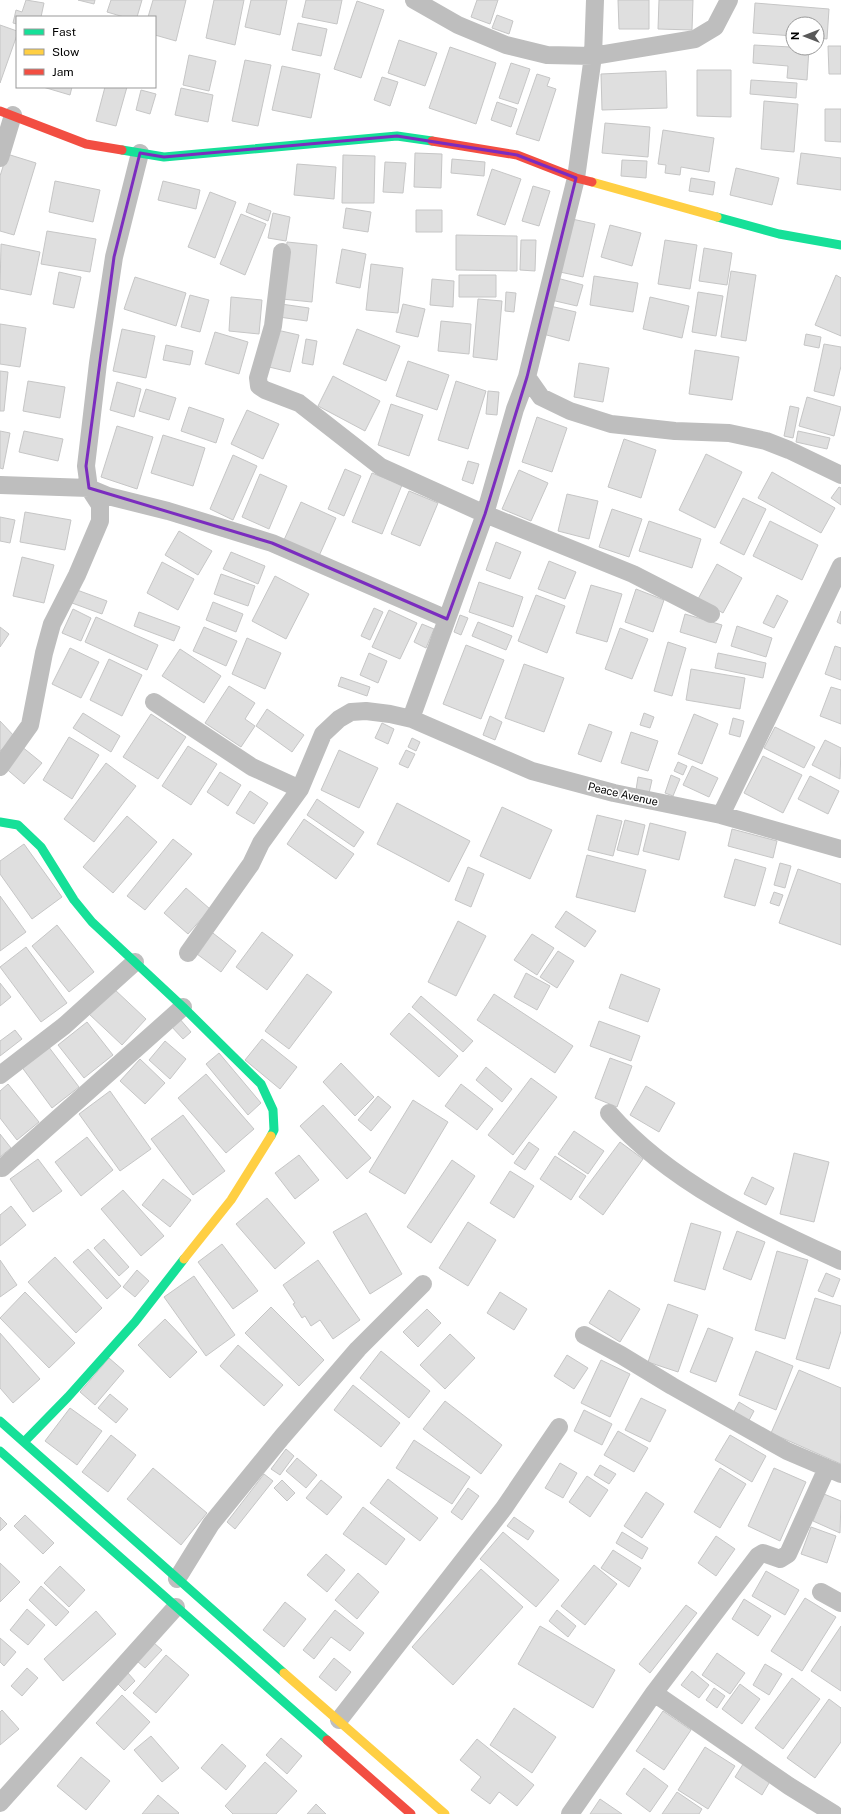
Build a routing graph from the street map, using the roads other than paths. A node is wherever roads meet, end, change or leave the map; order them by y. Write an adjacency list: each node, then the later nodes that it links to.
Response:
1 (414, 0): 4 (street)
2 (595, 0): 4 (street)
3 (729, 0): 4 (street)
4 (593, 56): 8 (street)
5 (6, 113): 6 (street); 7 (street)
6 (140, 153): 8 (street); 14 (street)
7 (0, 158)
8 (576, 178): 9 (street); 11 (street)
9 (841, 245)
10 (282, 252): 15 (street)
11 (527, 377): 12 (street); 15 (street)
12 (841, 475)
13 (0, 485): 14 (street)
14 (89, 488): 18 (street); 21 (street)
15 (485, 514): 17 (street); 18 (street)
16 (841, 566): 23 (street)
17 (711, 614)
18 (447, 618): 20 (street)
19 (154, 702): 22 (street)
20 (412, 719): 22 (street, Peace Avenue); 23 (street, Peace Avenue)
21 (0, 767)
22 (300, 789): 26 (street, Peace Avenue)
23 (721, 815): 25 (street, Peace Avenue)
24 (0, 820): 27 (street)
25 (841, 849)
26 (188, 953)
27 (135, 962): 28 (street); 29 (street)
28 (183, 1007): 31 (street); 37 (street)
29 (0, 1075)
30 (609, 1113): 32 (street)
31 (2, 1168)
32 (841, 1261)
33 (423, 1284): 40 (street)
34 (584, 1335): 39 (street)
35 (0, 1421): 37 (street)
36 (559, 1427): 45 (street)
37 (24, 1442): 40 (street)
38 (0, 1451): 43 (street)
39 (834, 1471): 44 (street)
40 (177, 1579): 45 (street)
41 (821, 1592): 42 (street)
42 (841, 1603)
43 (176, 1607): 46 (street); 47 (street)
44 (654, 1693): 49 (street); 50 (street)
45 (339, 1720): 48 (street)
46 (0, 1803)
47 (411, 1814)
48 (445, 1814)
49 (570, 1814)
50 (834, 1814)

